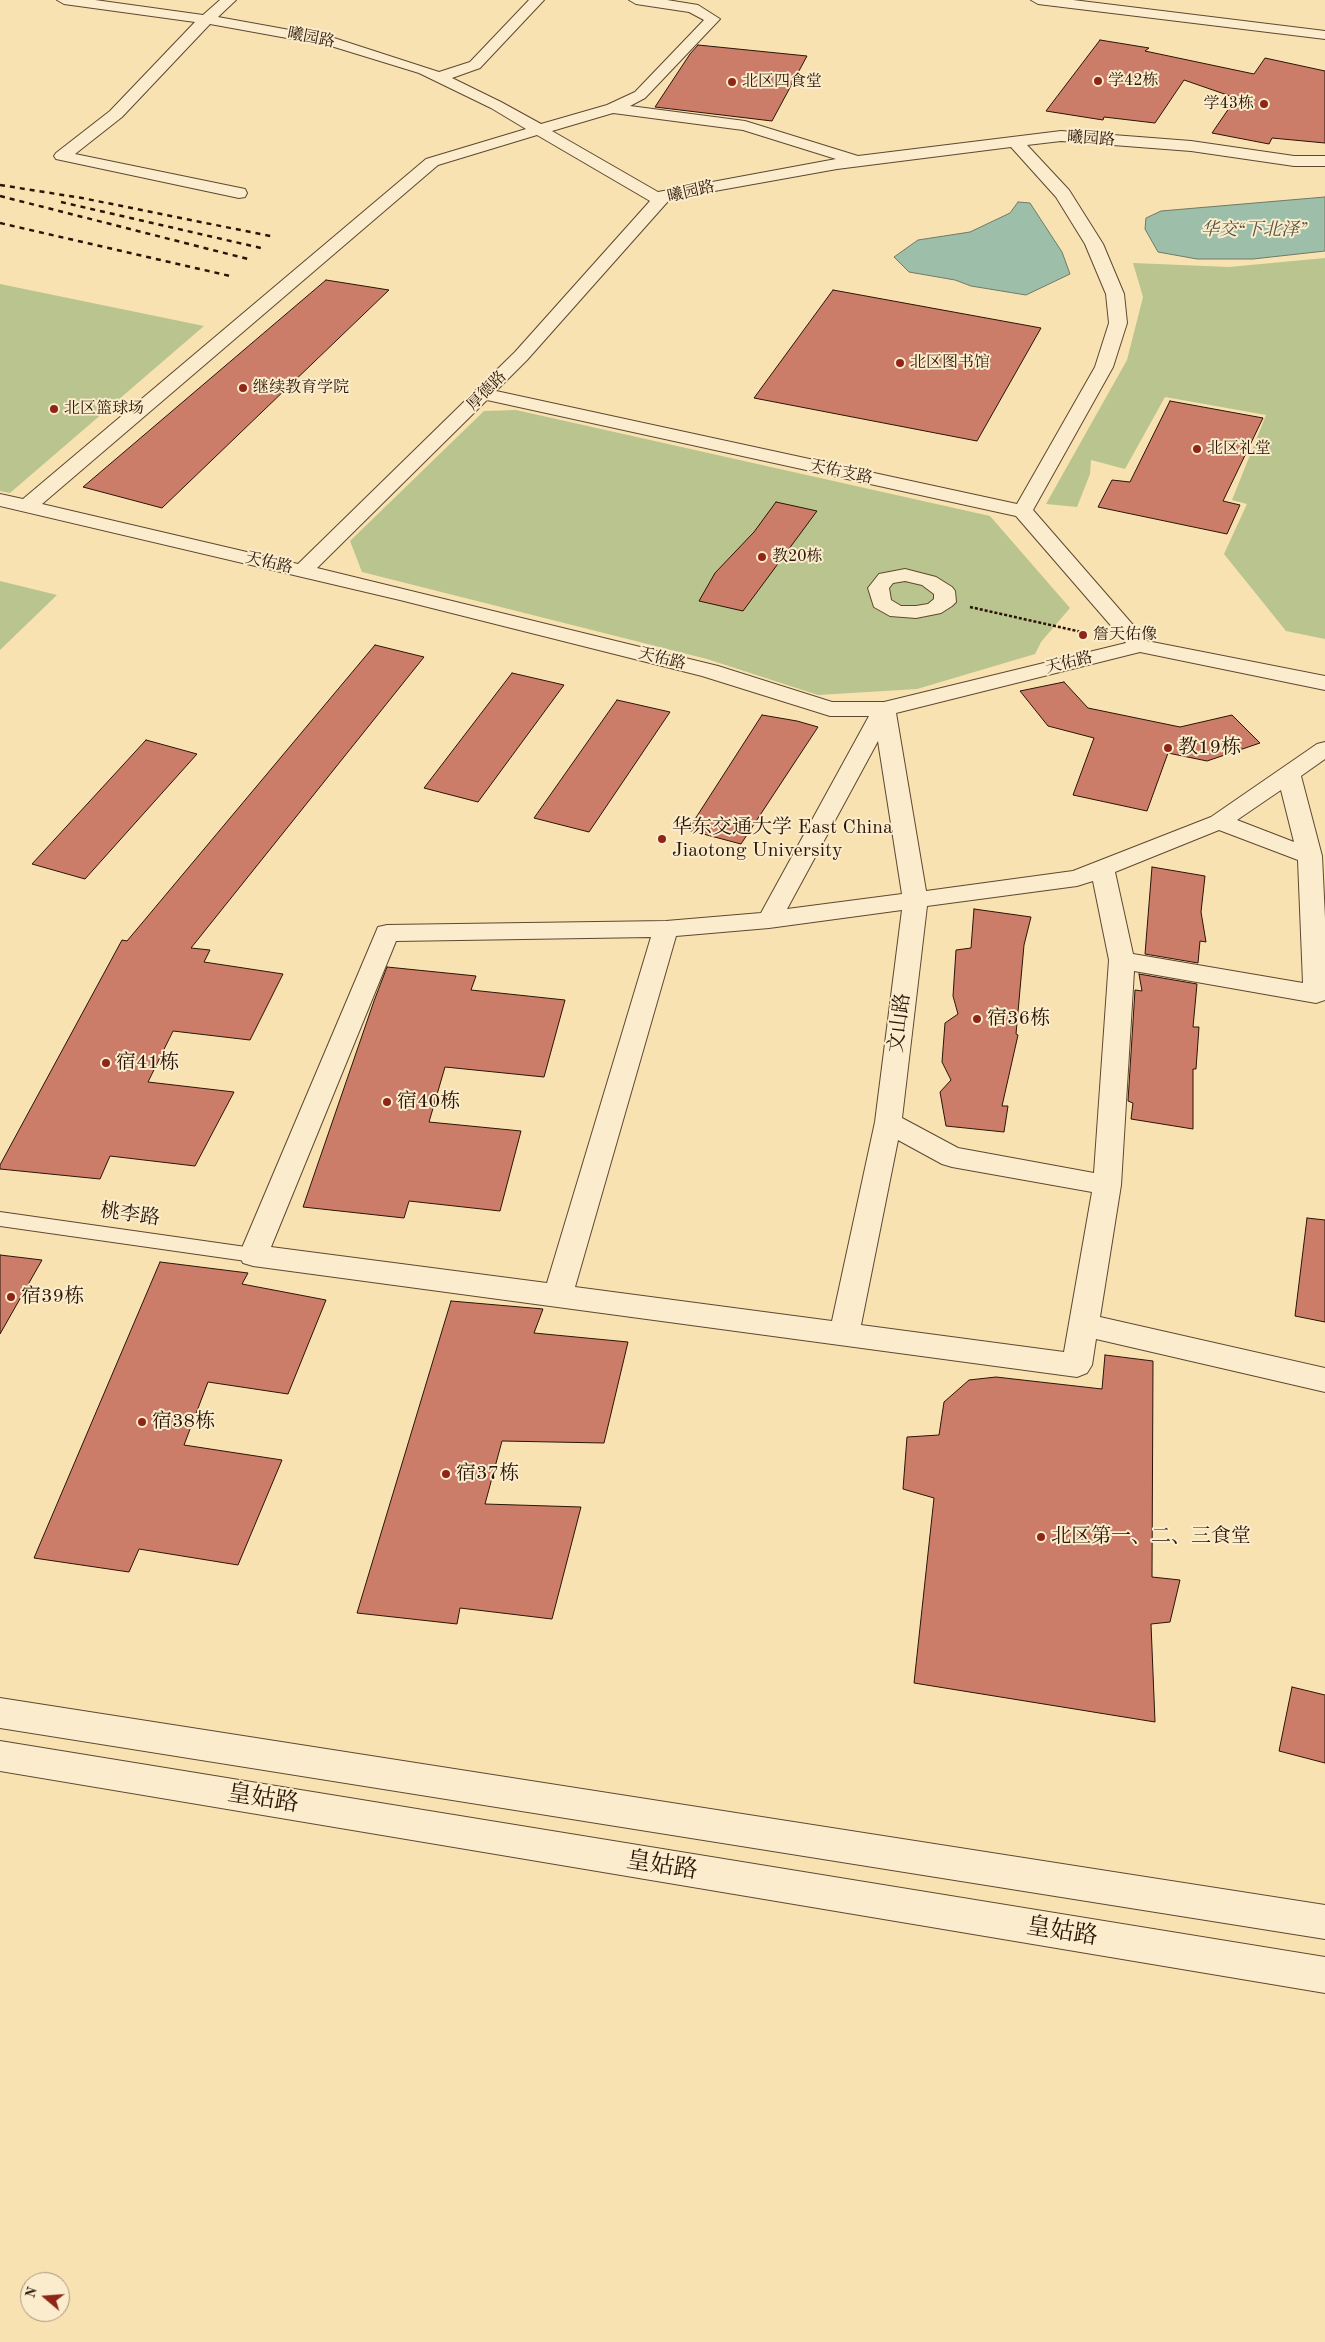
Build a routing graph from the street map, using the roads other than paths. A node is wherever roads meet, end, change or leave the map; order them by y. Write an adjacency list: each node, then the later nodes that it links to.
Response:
1 (64, 0): 6 (street, 曦园路)
2 (229, 0): 6 (street)
3 (538, 0): 8 (street)
4 (636, 0): 9 (street)
5 (1038, 0): 7 (street)
6 (206, 20): 8 (street, 曦园路); 14 (street)
7 (1325, 35)
8 (438, 77): 10 (street, 曦园路)
9 (612, 108): 10 (street); 12 (street)
10 (540, 130): 15 (street, 曦园路); 18 (street)
11 (1015, 142): 12 (street, 曦园路); 13 (street, 曦园路); 19 (street)
12 (859, 161): 15 (street, 曦园路)
13 (1325, 161)
14 (239, 193)
15 (660, 200): 16 (street, 厚德路)
16 (484, 394): 19 (street, 天佑支路); 20 (street, 厚德路)
17 (0, 500): 18 (street, 天佑路)
18 (27, 506): 20 (street, 天佑路)
19 (1023, 511): 21 (street)
20 (303, 571): 23 (street, 天佑路)
21 (1140, 646): 22 (street, 天佑路); 23 (street, 天佑路)
22 (1325, 683)
23 (884, 709): 29 (street, 文山路); 30 (street)
24 (1325, 749): 25 (street)
25 (1289, 774): 26 (street); 27 (street)
26 (1219, 822): 27 (street); 28 (street)
27 (1310, 856): 32 (street)
28 (1102, 868): 29 (street); 32 (street)
29 (915, 901): 30 (street); 33 (street, 文山路)
30 (769, 920): 31 (street)
31 (666, 929): 36 (street); 37 (street)
32 (1122, 960): 34 (street)
33 (888, 1122): 34 (street); 39 (street, 文山路)
34 (1107, 1184): 38 (street)
35 (0, 1219): 36 (lane, 桃李路)
36 (253, 1255): 37 (street)
37 (558, 1296): 39 (street)
38 (1083, 1325): 39 (street); 40 (street)
39 (844, 1335)
40 (1325, 1380)
41 (0, 1713): 43 (street, 皇姑路)
42 (0, 1756): 44 (street, 皇姑路)
43 (1325, 1922)
44 (1325, 1975)

